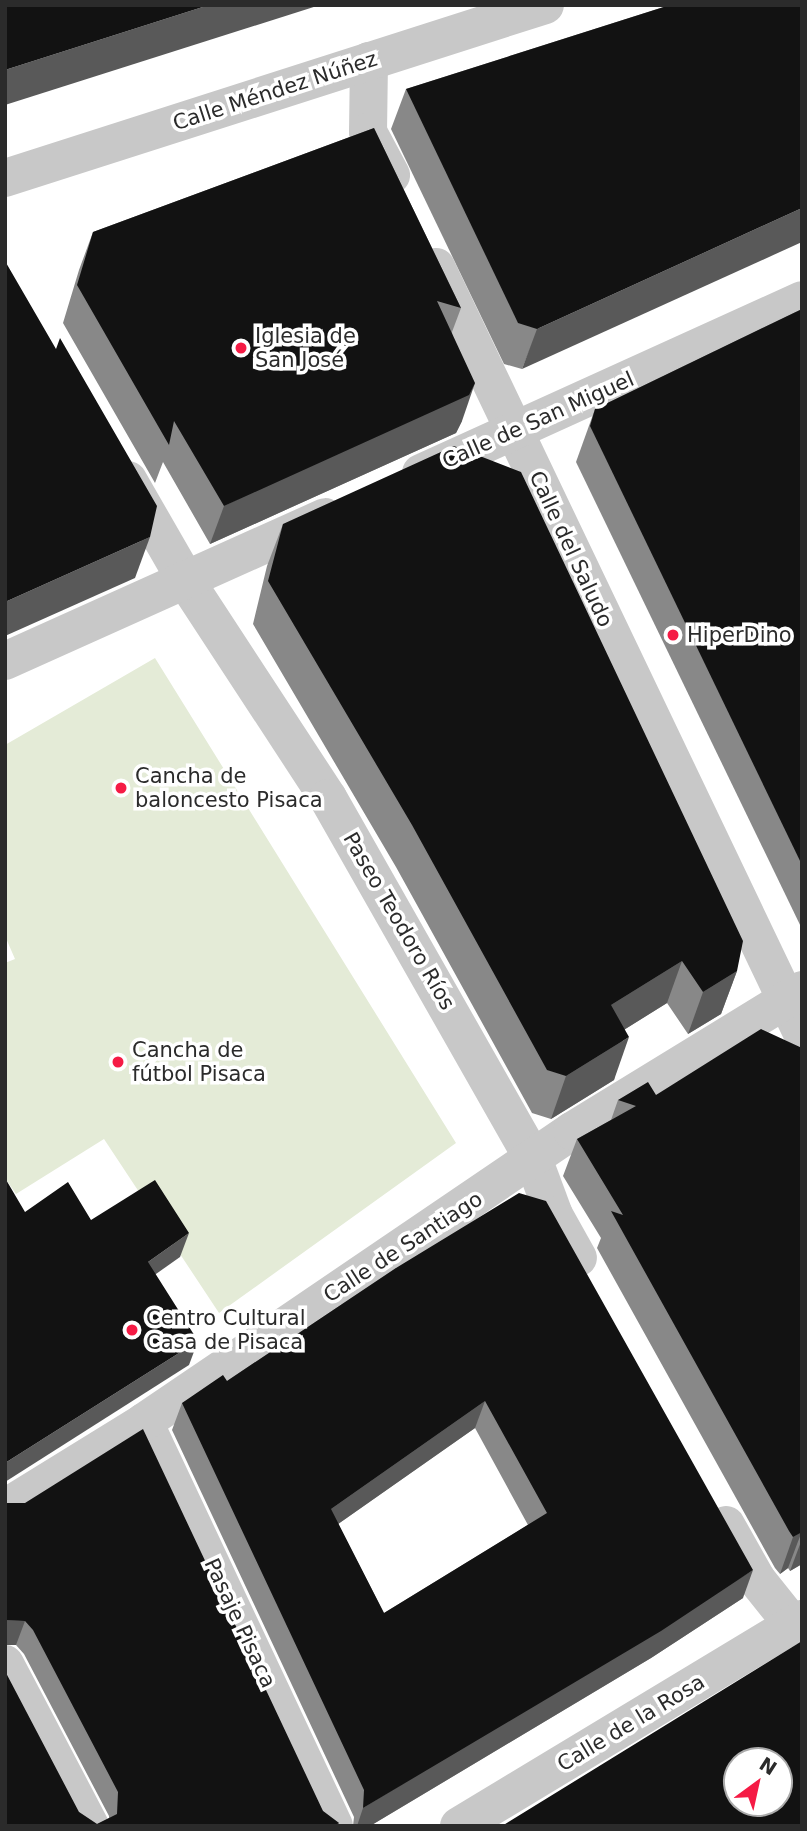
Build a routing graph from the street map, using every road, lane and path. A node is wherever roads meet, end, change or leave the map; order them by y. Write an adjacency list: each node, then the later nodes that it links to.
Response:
1 (545, 5): 2 (street, Calle Méndez Núñez)
2 (369, 61): 3 (street, Calle Méndez Núñez); 4 (street)
3 (5, 178)
4 (404, 201)
5 (421, 238): 7 (street, Calle del Saludo)
6 (802, 300): 7 (street, Calle de San Miguel)
7 (516, 431): 9 (street, Calle de San Miguel); 11 (street, Calle del Saludo)
8 (109, 448): 9 (street, Paseo Teodoro Ríos)
9 (186, 580): 10 (street, Calle de San Miguel); 13 (street, Paseo Teodoro Ríos)
10 (5, 661)
11 (793, 993): 12 (street, Calle del Saludo); 13 (street, Calle de Santiago)
12 (802, 1032)
13 (534, 1161): 14 (street, Paseo Teodoro Ríos); 15 (street, Calle de Santiago)
14 (594, 1288)
15 (144, 1422): 17 (street, Calle de Santiago); 21 (street, Pasaje Pisaca)
16 (710, 1495): 18 (street)
17 (5, 1507)
18 (797, 1622): 22 (street, Calle de la Rosa)
19 (5, 1664): 20 (street)
20 (90, 1826)
21 (334, 1826)
22 (459, 1826)

